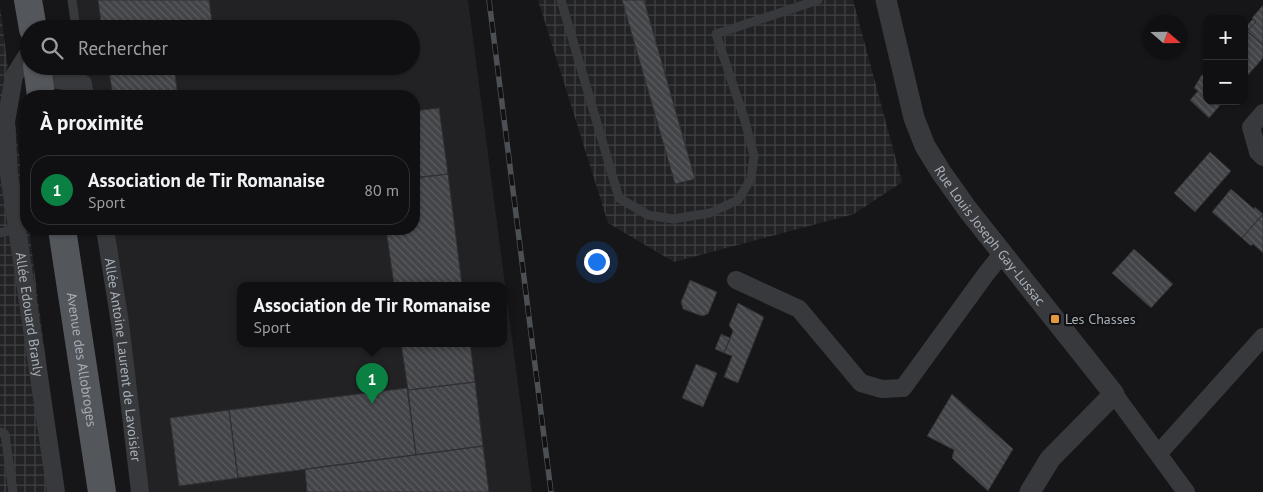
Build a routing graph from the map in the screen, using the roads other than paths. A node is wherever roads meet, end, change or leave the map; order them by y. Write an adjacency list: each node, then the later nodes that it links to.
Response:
1 (28, 0): 6 (main road)
2 (72, 0): 7 (lane)
3 (561, 0): 4 (lane)
4 (818, 0)
5 (886, 0): 18 (street, Rue Louis Joseph Gay-Lussac)
6 (31, 20)
7 (75, 20)
8 (20, 66): 14 (street, Allée Edouard Branly)
9 (82, 75): 11 (lane)
10 (39, 80): 11 (street)
11 (84, 90)
12 (1263, 113): 13 (street)
13 (1263, 157)
14 (18, 228): 15 (lane); 25 (street, Allée Edouard Branly)
15 (0, 234)
16 (63, 235): 26 (main road, Avenue des Allobroges)
17 (106, 235): 27 (street, Allée Antoine Laurent de Lavoisier)
18 (1002, 254): 19 (street); 21 (street, Rue Louis Joseph Gay-Lussac)
19 (736, 280)
20 (1263, 338): 23 (street)
21 (1114, 394): 23 (street, Rue Louis Joseph Gay-Lussac); 28 (street)
22 (0, 432): 24 (lane)
23 (1159, 453): 29 (street, Rue Louis Joseph Gay-Lussac)
24 (13, 492)
25 (56, 492)
26 (102, 492)
27 (140, 492)
28 (1030, 492)
29 (1186, 492)

